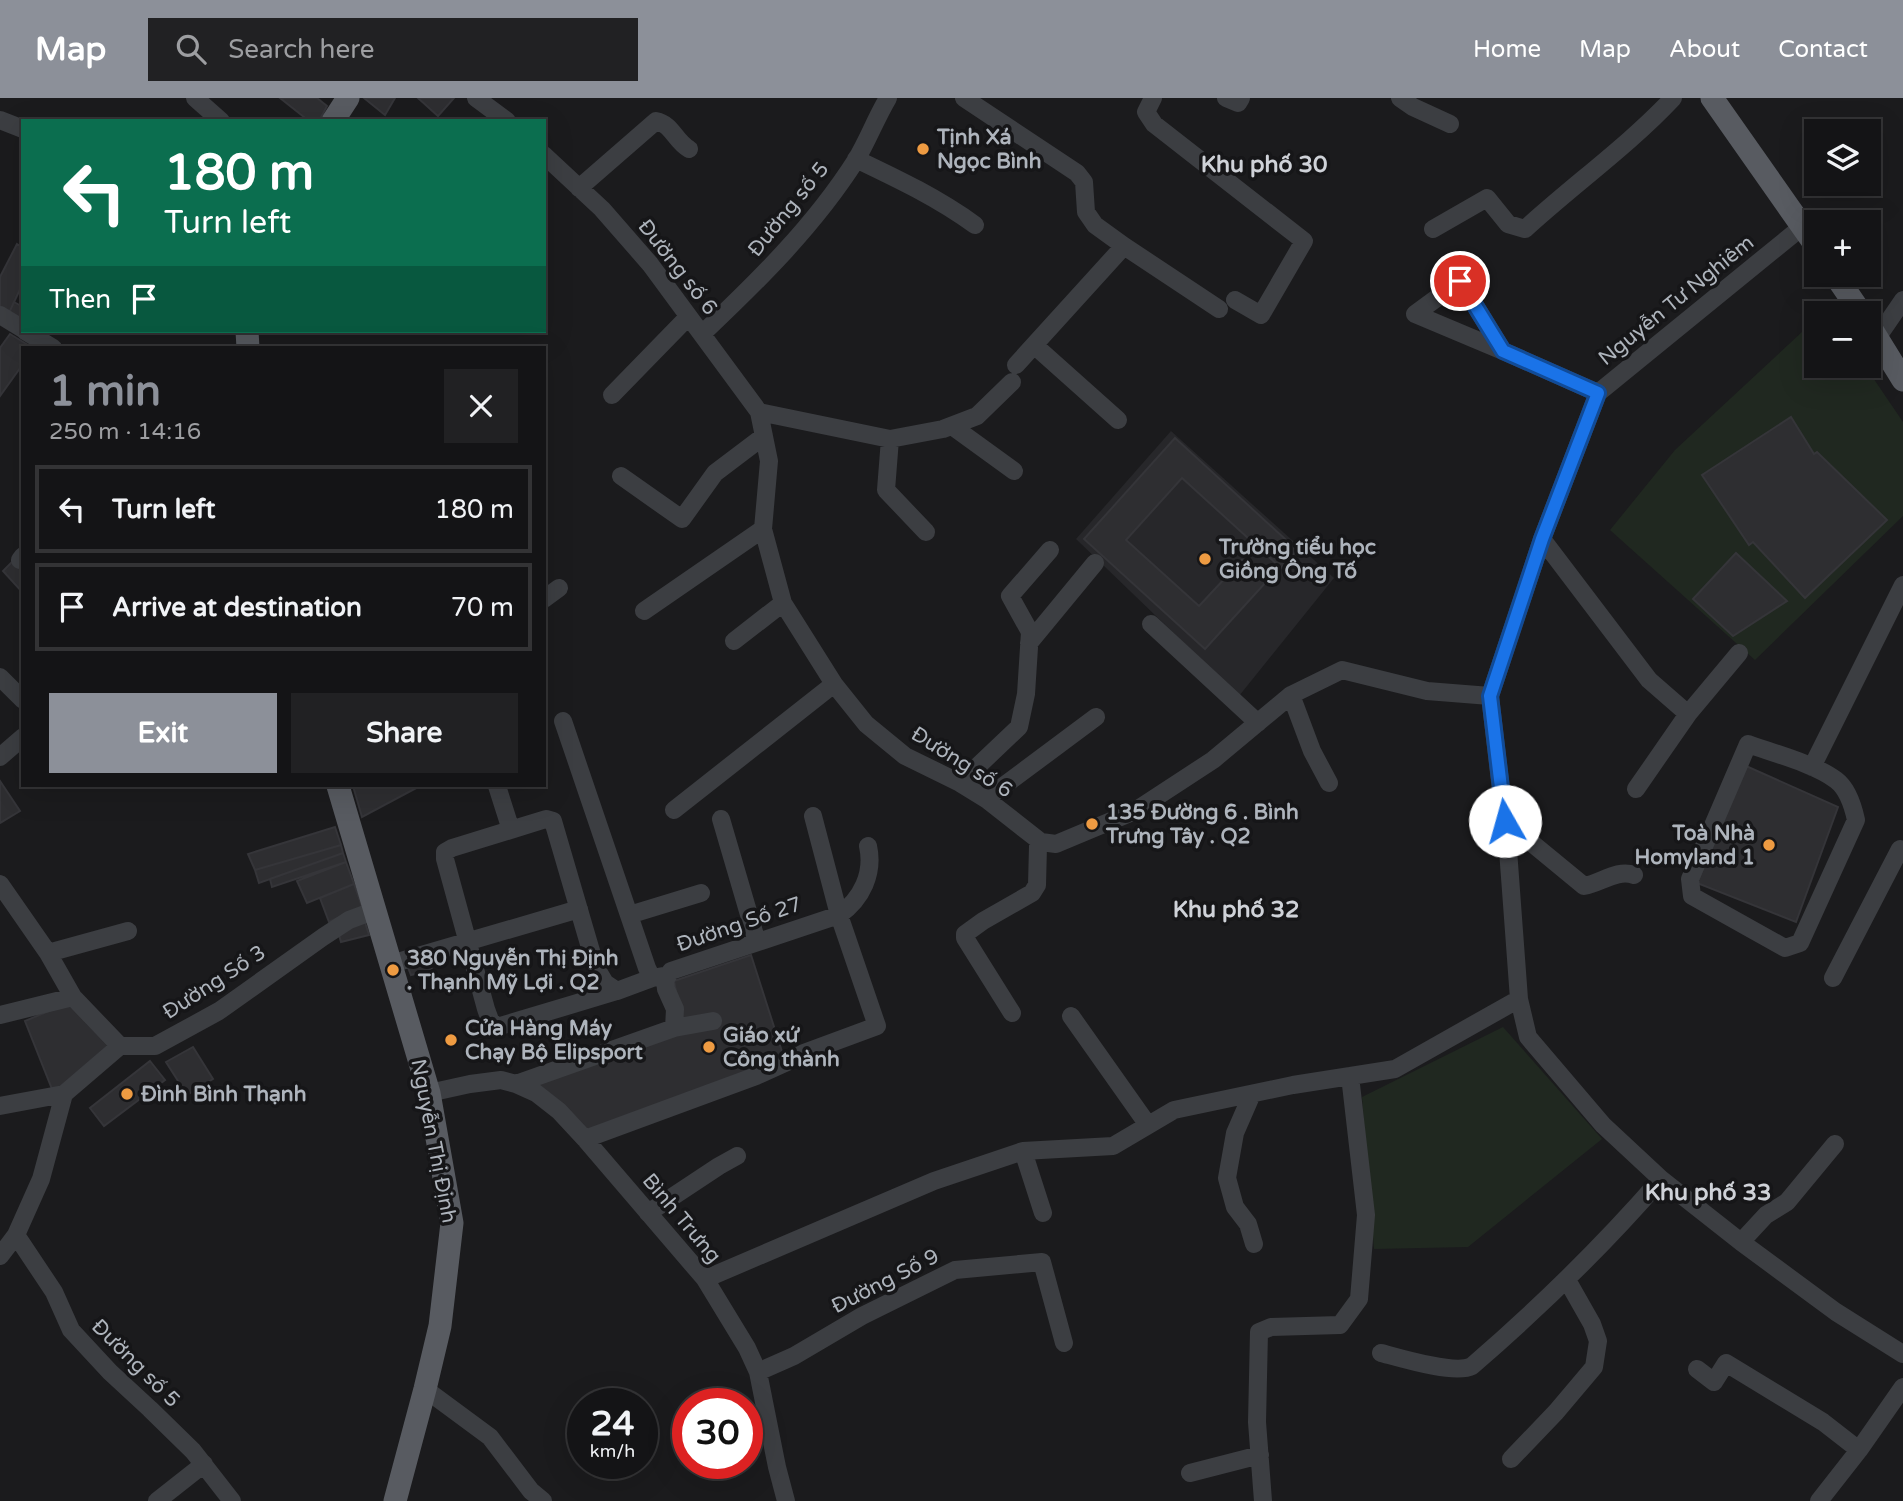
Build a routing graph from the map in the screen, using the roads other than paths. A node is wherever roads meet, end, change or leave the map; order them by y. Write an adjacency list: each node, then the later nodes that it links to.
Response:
1 (195, 98): 12 (street)
2 (348, 98): 13 (main road)
3 (476, 98): 14 (street)
4 (888, 98): 20 (street, Đường số 5)
5 (964, 98): 25 (street)
6 (1153, 98): 26 (street)
7 (1226, 98): 8 (street)
8 (1241, 98)
9 (1400, 98): 16 (street)
10 (1673, 98): 24 (street)
11 (1712, 98): 23 (main road)
12 (219, 119)
13 (334, 119)
14 (504, 119)
15 (0, 120): 17 (street)
16 (1450, 124)
17 (21, 128)
18 (689, 149): 21 (street)
19 (546, 157): 21 (street, Đường số 6)
20 (856, 159): 22 (street); 34 (street, Đường số 5)
21 (579, 188): 30 (street, Đường số 6)
22 (975, 225)
23 (1803, 226): 42 (street, Nguyễn Tư Nghiêm)
24 (1433, 229)
25 (1124, 246): 28 (street); 35 (street)
26 (1235, 300)
27 (1903, 300): 31 (street)
28 (1219, 309)
29 (0, 315): 32 (street)
30 (688, 317): 34 (street, Đường số 6); 43 (street)
31 (1881, 323)
32 (21, 328)
33 (29, 333): 37 (street)
34 (702, 334): 44 (street, Đường số 6)
35 (1034, 345): 39 (street); 45 (street)
36 (1881, 345): 40 (main road)
37 (50, 346)
38 (1503, 351): 38 (street); 42 (street)
39 (1016, 365)
40 (1903, 380)
41 (1012, 382): 46 (street)
42 (1598, 393): 53 (street, Nguyễn Tư Nghiêm)
43 (612, 395)
44 (759, 412): 47 (street, Đường số 6); 48 (street)
45 (1118, 420)
46 (952, 426): 48 (street); 49 (street)
47 (764, 436): 50 (street); 51 (street, Đường số 6)
48 (890, 439): 52 (street)
49 (1014, 471)
50 (621, 476)
51 (763, 529): 59 (street, Đường số 6); 60 (street)
52 (926, 532)
53 (1542, 539): 68 (street, Nguyễn Tư Nghiêm); 70 (street)
54 (1051, 550): 63 (street)
55 (1095, 563): 63 (street)
56 (1903, 585): 76 (street)
57 (559, 587): 58 (street)
58 (546, 597)
59 (783, 603): 62 (street); 66 (street, Đường số 6)
60 (644, 611)
61 (1151, 624): 73 (street)
62 (734, 641)
63 (1029, 643): 77 (street)
64 (1739, 653): 70 (street)
65 (0, 677): 69 (street)
66 (834, 684): 77 (street, Đường số 6); 83 (street)
67 (1291, 695): 68 (street); 73 (street); 78 (street)
68 (1490, 696): 86 (street, Nguyễn Tư Nghiêm)
69 (21, 698)
70 (1688, 714): 81 (street)
71 (1096, 717): 82 (street)
72 (563, 721): 96 (street)
73 (1258, 723): 88 (street)
74 (21, 739): 75 (street)
75 (0, 757)
76 (1812, 767): 76 (street)
77 (960, 783): 82 (street, Đường số 6)
78 (1329, 783)
79 (338, 787): 95 (main road, Nguyễn Thị Định)
80 (497, 787): 87 (street)
81 (1636, 789)
82 (986, 799): 88 (street, Đường số 6)
83 (674, 810)
84 (813, 816): 97 (street)
85 (721, 818): 100 (street)
86 (1505, 821): 91 (street); 107 (street, Nguyễn Tư Nghiêm)
87 (511, 830): 94 (street); 99 (street)
88 (1041, 842): 108 (street)
89 (868, 846): 97 (street)
90 (1903, 851): 104 (street)
91 (1634, 875)
92 (0, 884): 101 (street)
93 (701, 893): 96 (street)
94 (579, 909): 99 (street); 105 (street)
95 (376, 910): 102 (main road, Nguyễn Thị Định); 113 (street, Đường Số 3)
96 (629, 915): 103 (street)
97 (839, 915): 100 (street, Đường Số 27); 121 (street)
98 (128, 931): 101 (street)
99 (468, 941): 102 (street); 105 (street)
100 (757, 942): 103 (street, Đường Số 27)
101 (48, 953): 106 (street)
102 (391, 964): 116 (main road, Nguyễn Thị Định)
103 (660, 977): 105 (street); 112 (street, Đường Số 27)
104 (1833, 978)
105 (617, 991)
106 (73, 996): 109 (street); 113 (street)
107 (1519, 999): 114 (street); 125 (street, Nguyễn Tư Nghiêm)
108 (1012, 1013)
109 (0, 1015)
110 (1070, 1016): 120 (street)
111 (713, 1021): 112 (street)
112 (674, 1028): 115 (street)
113 (120, 1046): 117 (street)
114 (1350, 1076): 118 (street); 142 (street)
115 (516, 1084): 116 (street, Bình Trưng); 121 (street, Bình Trưng)
116 (429, 1093): 140 (main road, Nguyễn Thị Định)
117 (64, 1094): 119 (street); 128 (street)
118 (1252, 1094): 120 (street); 130 (street)
119 (0, 1106)
120 (1148, 1125): 123 (street)
121 (585, 1139): 126 (street, Bình Trưng)
122 (1835, 1144): 129 (street)
123 (1023, 1152): 127 (street); 132 (street)
124 (737, 1156): 126 (street)
125 (1661, 1179): 129 (street, Nguyễn Tư Nghiêm); 133 (street)
126 (648, 1213): 132 (street, Bình Trưng)
127 (1043, 1213)
128 (16, 1235): 131 (street); 144 (street, Đường số 5)
129 (1741, 1242): 136 (street, Nguyễn Tư Nghiêm)
130 (1254, 1244)
131 (0, 1256)
132 (705, 1279): 138 (street, Bình Trưng)
133 (1567, 1280): 135 (street); 143 (street)
134 (1064, 1343): 138 (street, Đường Số 9)
135 (1381, 1353)
136 (1903, 1354)
137 (1697, 1370): 141 (street)
138 (758, 1372): 150 (street, Bình Trưng)
139 (1903, 1387): 141 (street)
140 (425, 1389): 146 (main road, Nguyễn Thị Định); 149 (street)
141 (1859, 1450): 152 (street)
142 (1260, 1455): 145 (street); 151 (street)
143 (1511, 1459)
144 (204, 1464): 147 (street); 148 (street, Đường số 5)
145 (1190, 1473)
146 (390, 1499)
147 (157, 1501)
148 (232, 1501)
149 (543, 1501)
150 (786, 1501)
151 (1263, 1501)
152 (1819, 1501)

